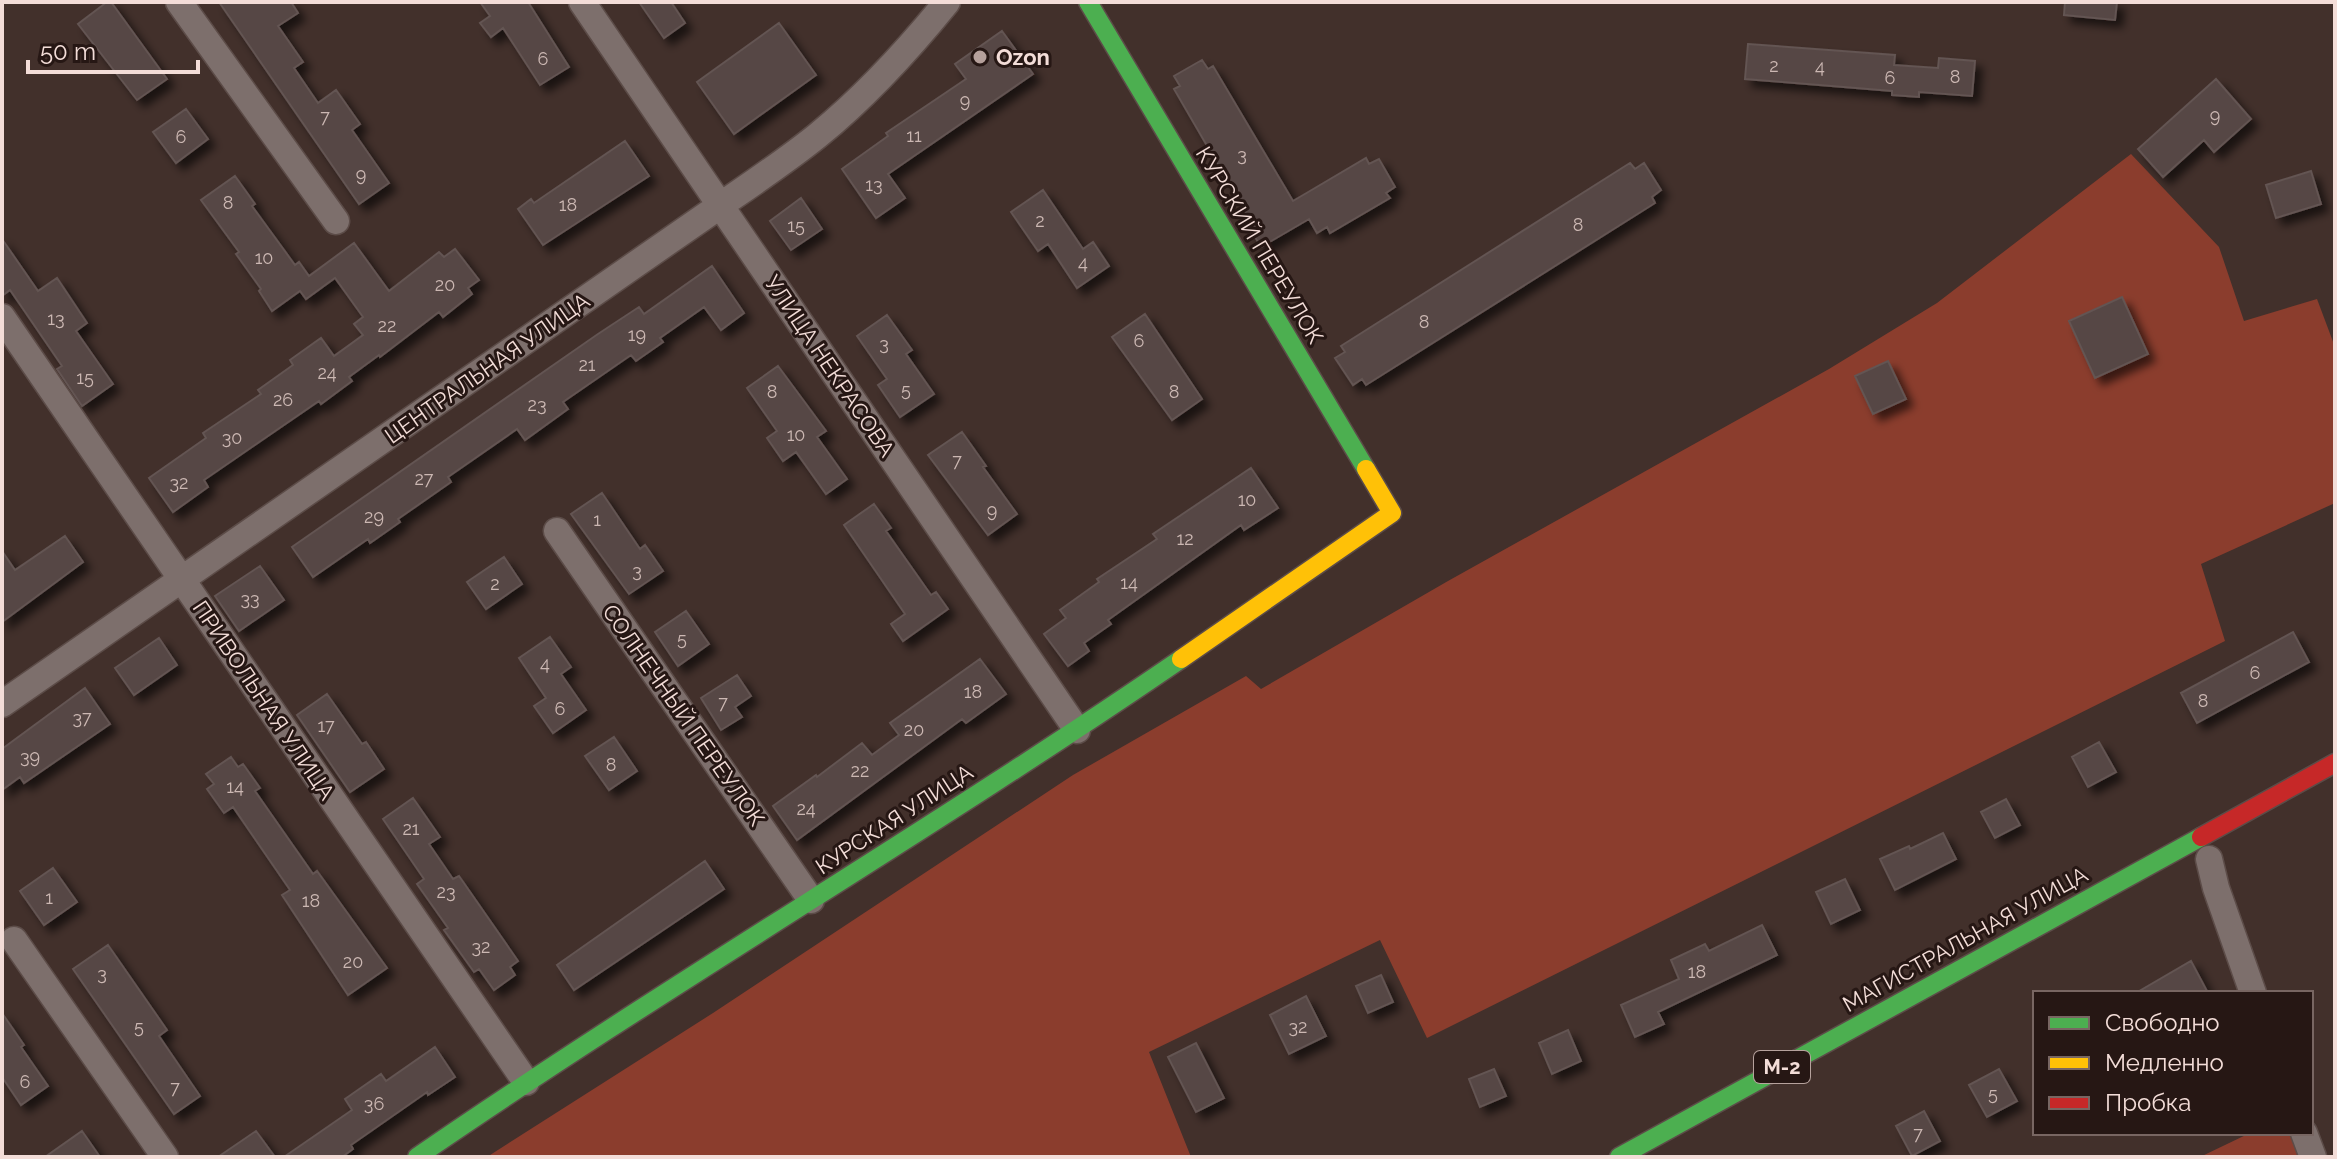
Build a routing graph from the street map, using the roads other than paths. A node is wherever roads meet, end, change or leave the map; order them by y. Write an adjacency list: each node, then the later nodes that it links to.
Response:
1 (179, 2): 6 (street)
2 (582, 2): 5 (street, УЛИЦА НЕКРАСОВА)
3 (947, 2): 5 (street, ЦЕНТРАЛЬНАЯ УЛИЦА)
4 (1088, 2): 8 (main road, КУРСКИЙ ПЕРЕУЛОК)
5 (721, 205): 10 (street, ЦЕНТРАЛЬНАЯ УЛИЦА); 12 (street, УЛИЦА НЕКРАСОВА)
6 (336, 221)
7 (2, 317): 10 (street, ПРИВОЛЬНАЯ УЛИЦА)
8 (1392, 513): 12 (main road, КУРСКАЯ УЛИЦА)
9 (557, 531): 15 (street, СОЛНЕЧНЫЙ ПЕРЕУЛОК)
10 (182, 580): 11 (street, ЦЕНТРАЛЬНАЯ УЛИЦА); 18 (street, ПРИВОЛЬНАЯ УЛИЦА)
11 (2, 704)
12 (1077, 730): 15 (main road, КУРСКАЯ УЛИЦА)
13 (2335, 763): 22 (main road, МАГИСТРАЛЬНАЯ УЛИЦА / М-2)
14 (2209, 859): 17 (street)
15 (811, 900): 18 (main road, КУРСКАЯ УЛИЦА)
16 (14, 940): 20 (street)
17 (2252, 991)
18 (526, 1082): 21 (main road, КУРСКАЯ УЛИЦА)
19 (2305, 1135): 23 (street)
20 (165, 1157)
21 (417, 1157)
22 (1619, 1157)
23 (2313, 1157)

